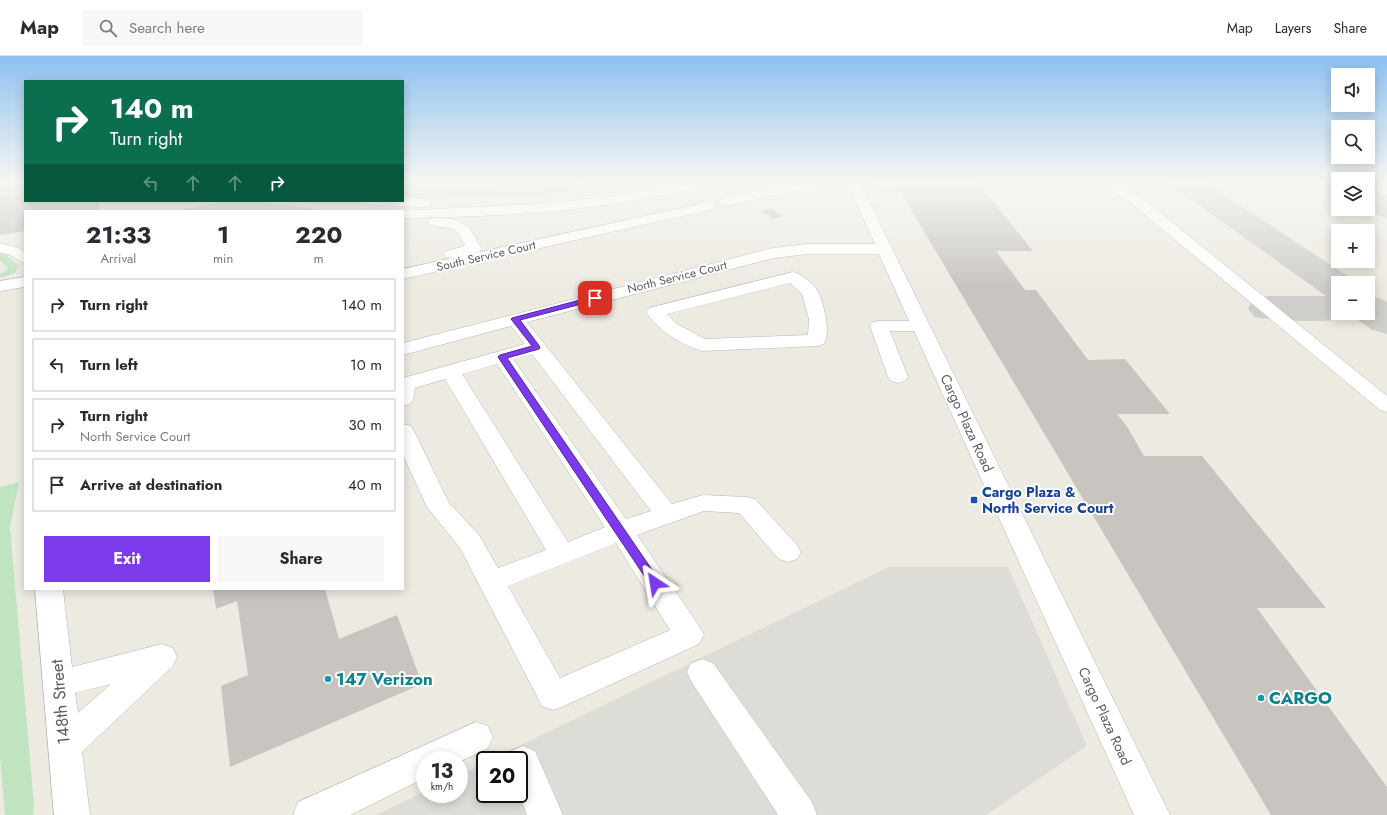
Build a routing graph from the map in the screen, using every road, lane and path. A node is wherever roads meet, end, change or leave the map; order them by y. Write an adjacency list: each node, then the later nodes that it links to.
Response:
1 (639, 217): 10 (street, South Service Court)
2 (871, 217): 6 (street, Cargo Plaza Road)
3 (1157, 217): 22 (street)
4 (404, 223): 8 (street)
5 (0, 248): 7 (street)
6 (886, 249): 9 (street, North Service Court); 15 (street, Cargo Plaza Road)
7 (24, 257)
8 (404, 264)
9 (704, 270): 13 (street); 14 (street, North Service Court)
10 (404, 274)
11 (24, 282): 12 (street)
12 (0, 286)
13 (733, 292): 13 (street)
14 (515, 319): 16 (street); 17 (street, North Service Court)
15 (922, 326): 20 (street); 41 (street, Cargo Plaza Road)
16 (536, 347): 18 (street); 24 (street)
17 (404, 349)
18 (502, 357): 19 (street); 25 (street)
19 (450, 371): 21 (street); 27 (street)
20 (898, 377)
21 (404, 392)
22 (1387, 406)
23 (404, 433): 28 (street)
24 (667, 514): 25 (street); 26 (street)
25 (621, 531): 27 (street); 28 (street)
26 (788, 552)
27 (562, 554): 28 (street)
28 (491, 582)
29 (49, 590): 31 (street, 148th Street)
30 (702, 672): 40 (street)
31 (59, 684): 33 (street, 148th Street); 33 (street)
32 (476, 737): 34 (street)
33 (64, 747): 37 (street, 148th Street)
34 (446, 751)
35 (416, 765): 38 (street)
36 (528, 774): 39 (street)
37 (72, 815)
38 (311, 815)
39 (545, 815)
40 (799, 815)
41 (1152, 815)

